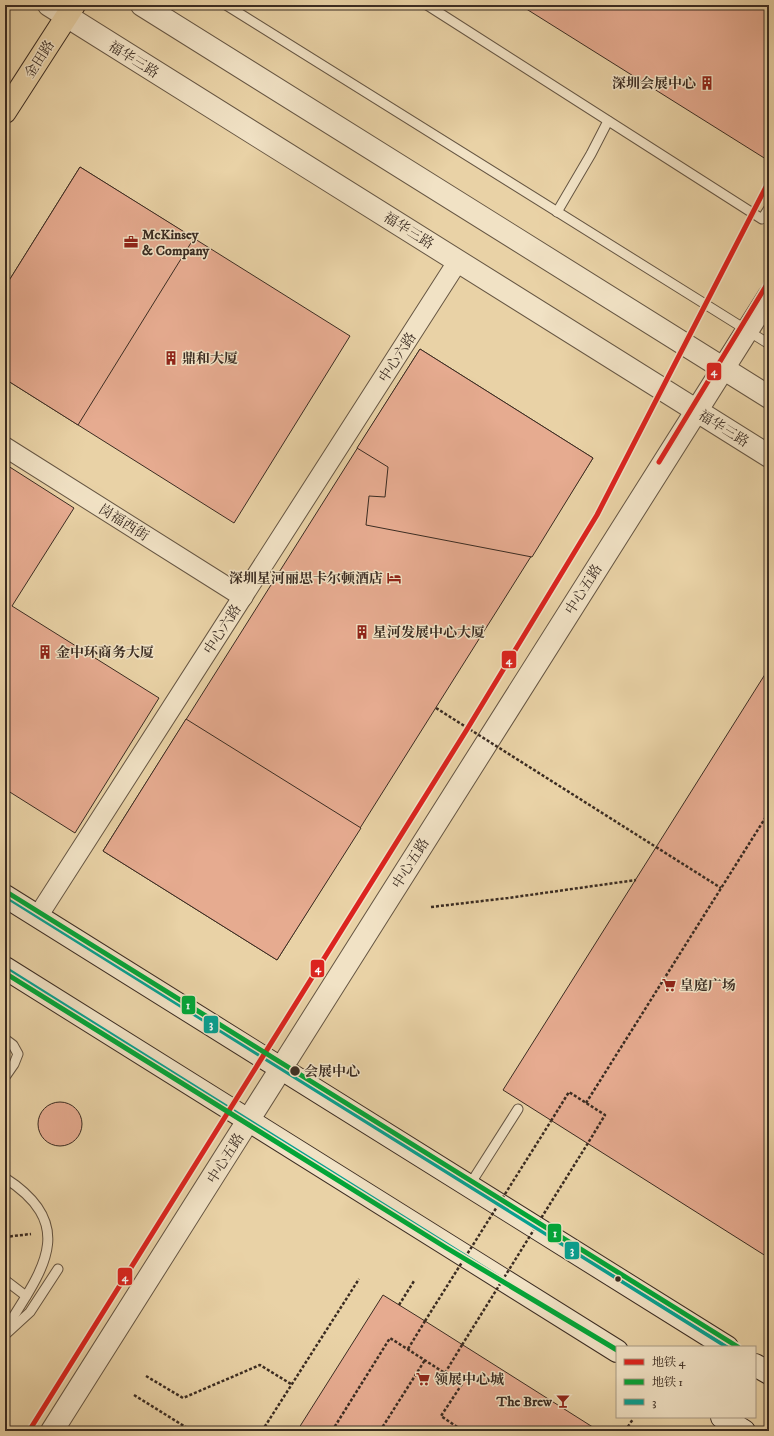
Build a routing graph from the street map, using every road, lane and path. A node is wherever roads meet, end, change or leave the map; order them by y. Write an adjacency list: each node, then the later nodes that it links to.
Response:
1 (142, 5): 13 (street)
2 (226, 5): 8 (lane)
3 (427, 5): 6 (lane)
4 (63, 9): 5 (main road, 金田路); 9 (street, 福华三路)
5 (5, 112)
6 (608, 121): 7 (lane); 8 (lane)
7 (769, 208)
8 (557, 212): 11 (lane)
9 (458, 261): 15 (street, 福华三路); 18 (street, 中心六路)
10 (769, 296): 11 (street, 中心五路)
11 (747, 330): 12 (lane); 13 (street, 中心五路)
12 (769, 344)
13 (723, 368): 14 (street); 15 (street, 中心五路)
14 (769, 397)
15 (697, 410): 17 (street, 福华三路); 28 (street, 中心五路)
16 (5, 447): 18 (street, 岗福西街)
17 (769, 456)
18 (243, 597): 25 (street, 中心六路)
19 (436, 708): 22 (path, bridge)
20 (769, 812): 22 (path)
21 (636, 880): 24 (path)
22 (721, 888): 30 (path)
23 (5, 896): 25 (street)
24 (431, 907)
25 (38, 916): 28 (street)
26 (5, 968): 32 (street)
27 (5, 1039): 29 (lane)
28 (281, 1069): 32 (street, 中心五路); 34 (street)
29 (5, 1077)
30 (586, 1103): 46 (path, bridge); 50 (path, bridge)
31 (518, 1109): 34 (lane)
32 (248, 1121): 47 (street); 57 (street, 中心五路)
33 (6, 1181): 35 (lane)
34 (469, 1186): 45 (street)
35 (47, 1233): 36 (path); 41 (lane)
36 (5, 1237)
37 (58, 1269): 44 (lane)
38 (359, 1279): 53 (path)
39 (5, 1280): 41 (lane)
40 (414, 1281): 42 (path)
41 (26, 1296): 43 (lane)
42 (399, 1305)
43 (5, 1330)
44 (5, 1335)
45 (725, 1346)
46 (408, 1349): 48 (path); 60 (path)
47 (616, 1350)
48 (425, 1360): 50 (path); 61 (path)
49 (756, 1366): 51 (street)
50 (445, 1373): 62 (path)
51 (769, 1373)
52 (146, 1376): 53 (path)
53 (291, 1384): 59 (path)
54 (134, 1395): 58 (path)
55 (724, 1418): 64 (street)
56 (633, 1419): 63 (path)
57 (52, 1431)
58 (192, 1431)
59 (262, 1431)
60 (332, 1431)
61 (380, 1431)
62 (463, 1431)
63 (625, 1431)
64 (744, 1431)

